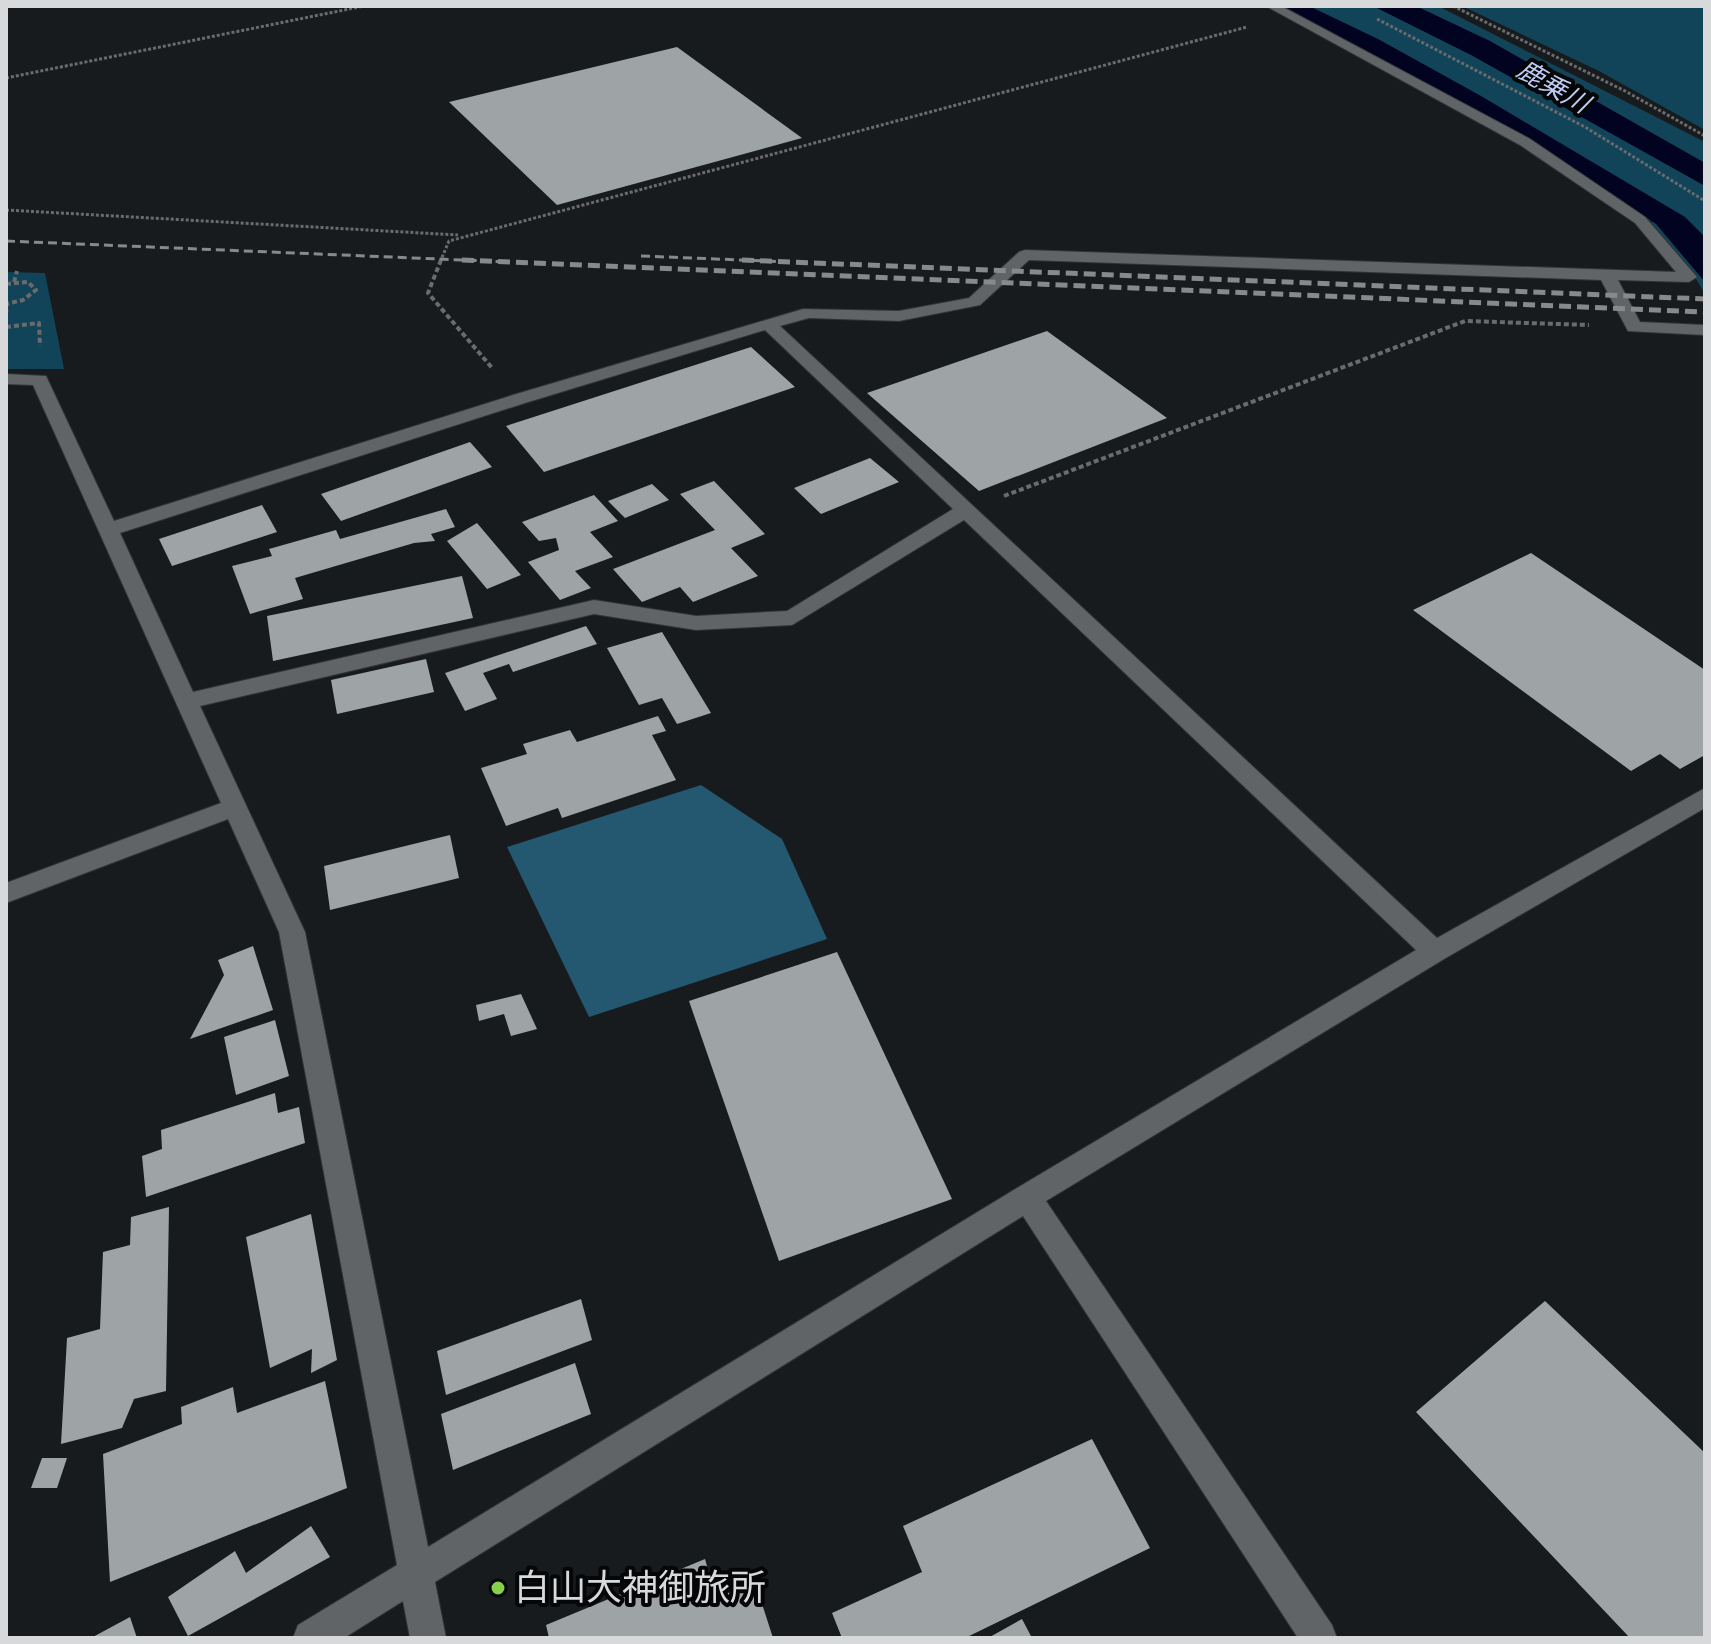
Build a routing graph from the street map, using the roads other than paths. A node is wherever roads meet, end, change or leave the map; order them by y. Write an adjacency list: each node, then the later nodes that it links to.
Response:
1 (1272, 6): 2 (street)
2 (1607, 275): 3 (street); 4 (street)
3 (768, 324): 6 (street); 7 (street)
4 (1705, 330)
5 (6, 379): 7 (street)
6 (964, 511): 8 (street); 12 (street)
7 (107, 530): 8 (street)
8 (187, 701): 10 (street)
9 (1705, 797): 12 (street)
10 (235, 807): 11 (street); 14 (street)
11 (6, 893)
12 (1435, 952): 13 (street)
13 (1027, 1197): 14 (street); 17 (street)
14 (417, 1575): 15 (street); 16 (street)
15 (311, 1638)
16 (428, 1638)
17 (1319, 1638)

